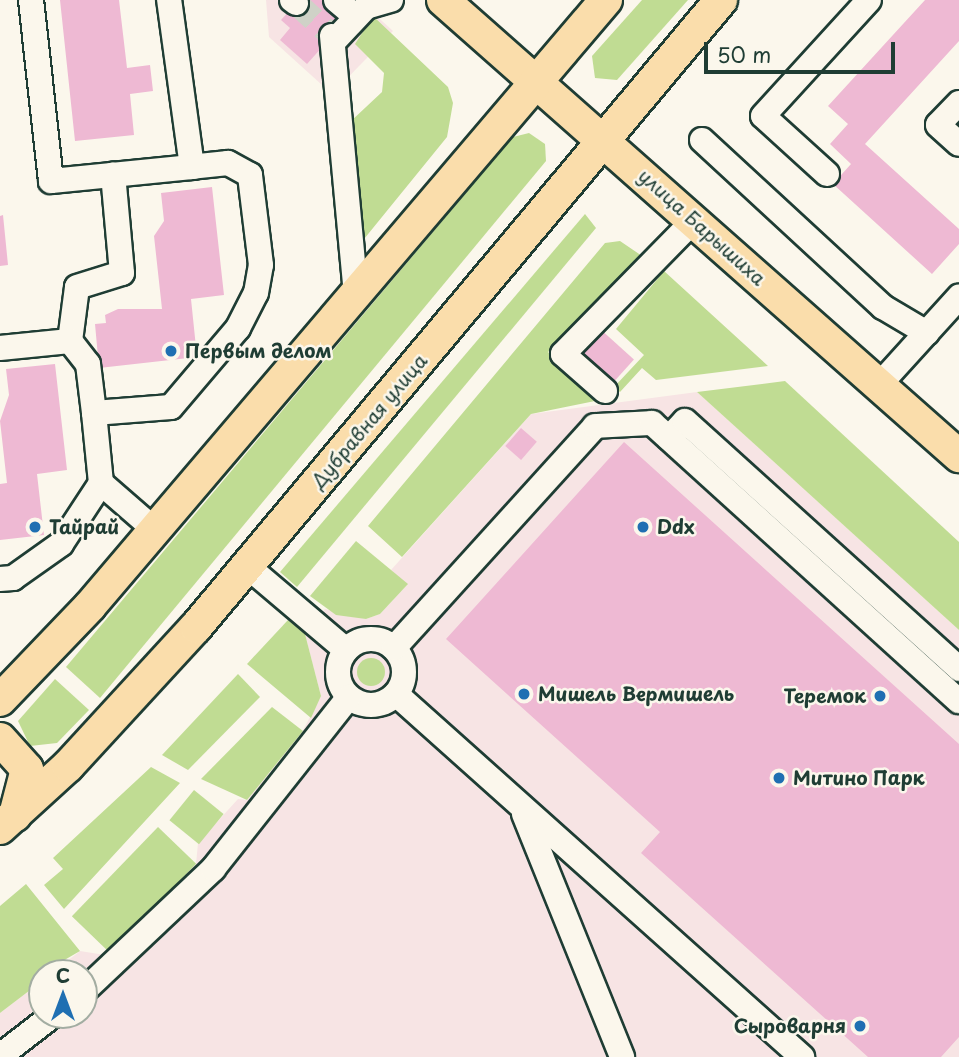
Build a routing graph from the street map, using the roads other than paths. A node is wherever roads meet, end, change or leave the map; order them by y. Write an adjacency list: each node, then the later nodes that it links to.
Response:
1 (31, 0): 16 (lane)
2 (169, 0): 15 (lane)
3 (336, 0): 9 (lane)
4 (391, 0): 9 (lane)
5 (443, 0): 10 (main road, улица Барышиха)
6 (606, 0): 10 (main road)
7 (721, 0): 12 (main road, Дубравная улица)
8 (869, 0): 17 (lane)
9 (356, 18): 19 (lane)
10 (534, 80): 12 (main road, улица Барышиха); 19 (main road)
11 (959, 103): 14 (lane)
12 (602, 138): 18 (main road, улица Барышиха); 31 (main road, Дубравная улица)
13 (702, 140): 21 (lane)
14 (959, 144)
15 (192, 167): 16 (lane); 26 (lane)
16 (113, 174): 22 (lane)
17 (827, 174)
18 (694, 220): 24 (main road, улица Барышиха); 25 (lane)
19 (356, 295): 30 (main road)
20 (959, 297): 21 (lane)
21 (927, 333): 24 (lane)
22 (70, 341): 23 (lane); 26 (lane)
23 (0, 348)
24 (880, 384): 28 (main road, улица Барышиха)
25 (605, 391)
26 (94, 413): 29 (lane)
27 (669, 439): 33 (lane); 35 (lane); 39 (lane)
28 (959, 456)
29 (101, 483): 30 (lane); 32 (lane)
30 (155, 530): 38 (main road)
31 (247, 566): 34 (lane); 42 (main road, Дубравная улица)
32 (0, 579)
33 (394, 648): 34 (lane); 36 (lane)
34 (346, 650): 37 (lane)
35 (959, 669)
36 (396, 694): 37 (lane); 41 (lane)
37 (349, 697): 43 (lane)
38 (0, 701)
39 (959, 701)
40 (0, 739): 42 (main road)
41 (521, 807): 46 (lane); 47 (lane)
42 (7, 822)
43 (98, 978)
44 (35, 1029): 45 (lane)
45 (0, 1056)
46 (622, 1057)
47 (802, 1057)

